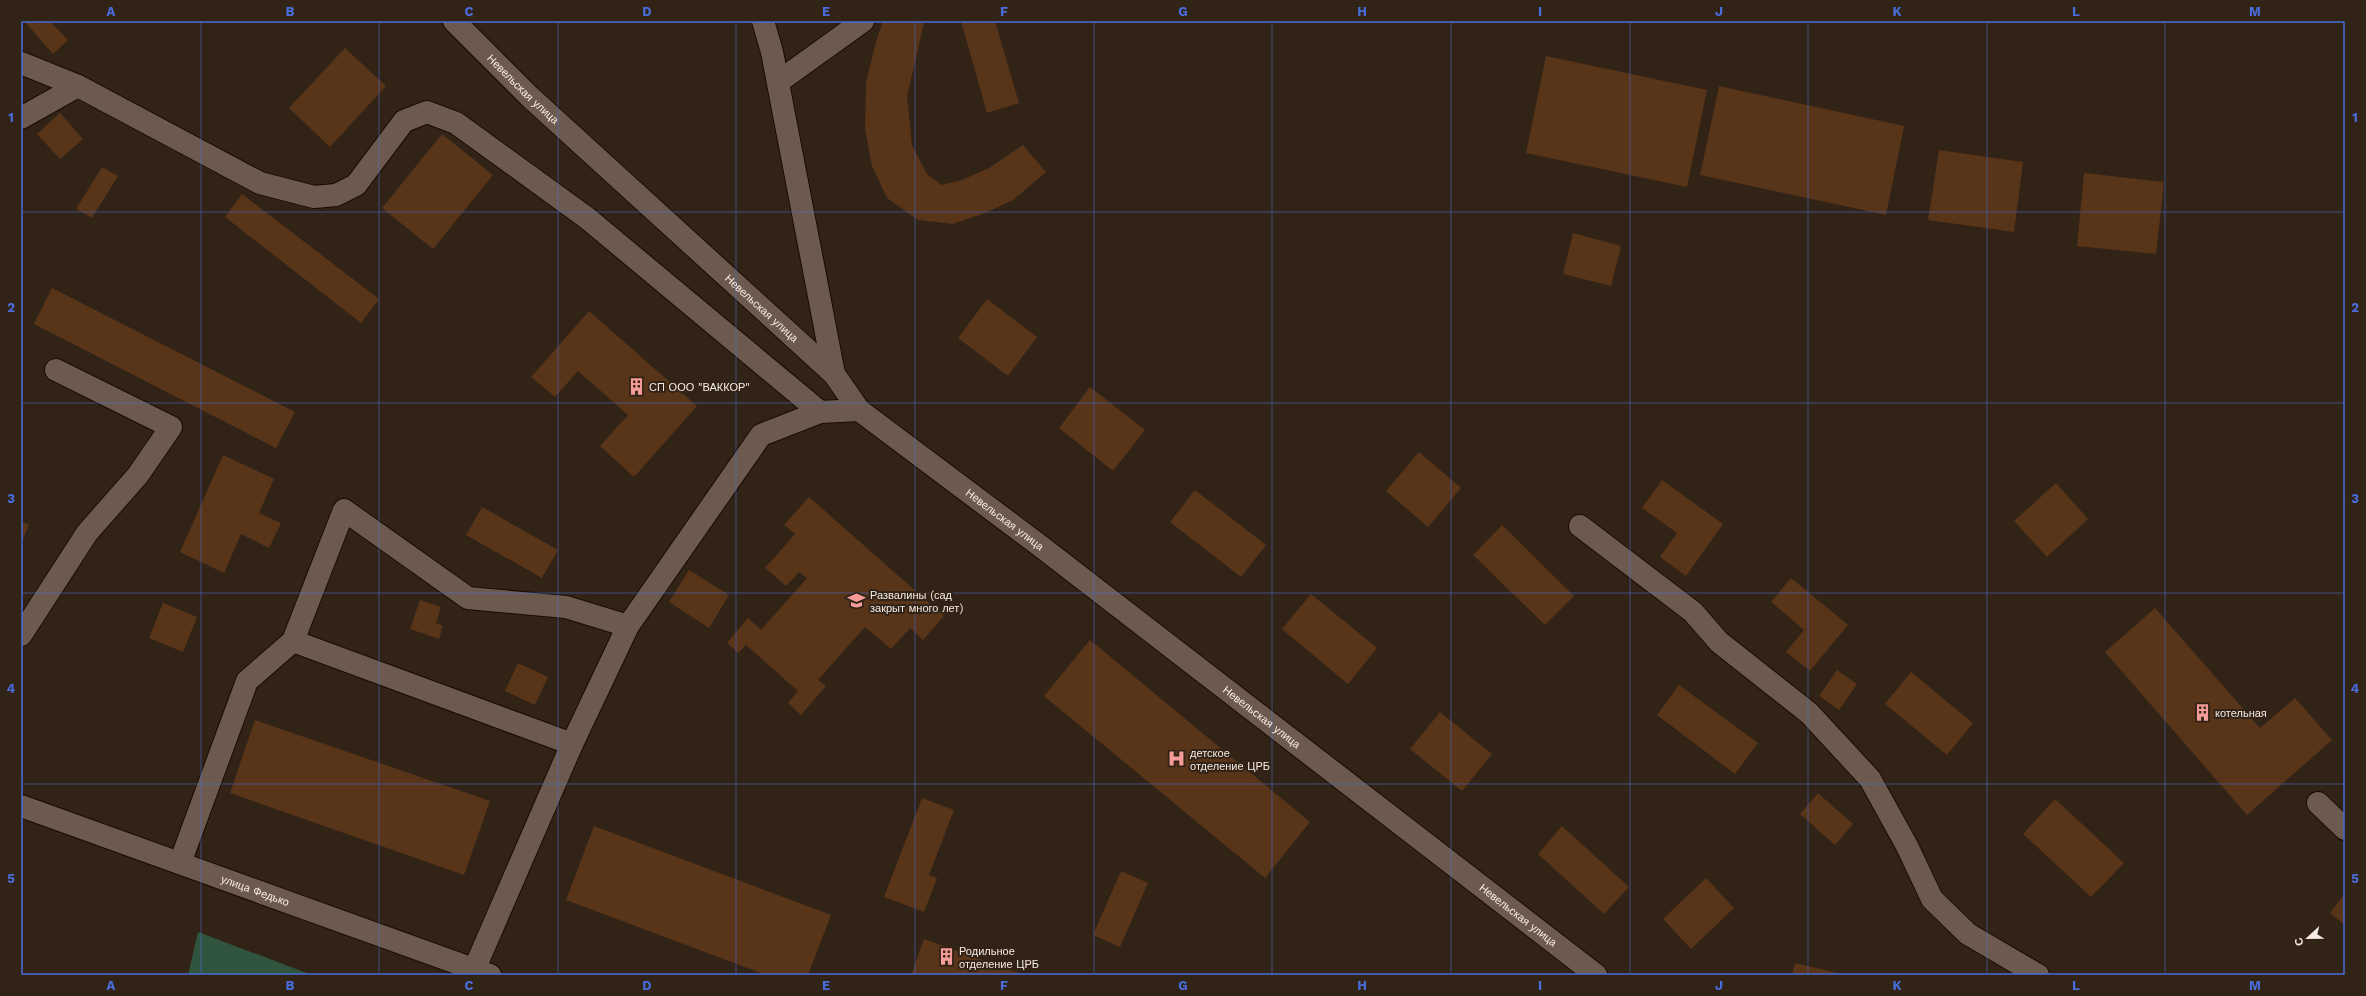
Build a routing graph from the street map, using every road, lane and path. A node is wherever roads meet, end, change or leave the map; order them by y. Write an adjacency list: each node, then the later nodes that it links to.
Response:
1 (454, 21): 9 (street, Невельская улица)
2 (763, 21): 5 (street)
3 (863, 21): 5 (street)
4 (21, 63): 6 (street)
5 (778, 82): 9 (street)
6 (78, 86): 7 (street); 11 (street)
7 (21, 118)
8 (56, 370): 14 (street)
9 (834, 374): 10 (street, Невельская улица)
10 (860, 410): 11 (street); 22 (street, Невельская улица)
11 (820, 412): 13 (street)
12 (1580, 526): 23 (street)
13 (628, 626): 15 (street); 16 (street)
14 (21, 635)
15 (293, 641): 16 (street); 20 (street)
16 (572, 744): 21 (street)
17 (2318, 803): 19 (street)
18 (21, 806): 20 (street, улица Федько)
19 (2345, 829)
20 (180, 863): 21 (street, улица Федько)
21 (482, 972)
22 (1596, 975)
23 (2038, 975)

